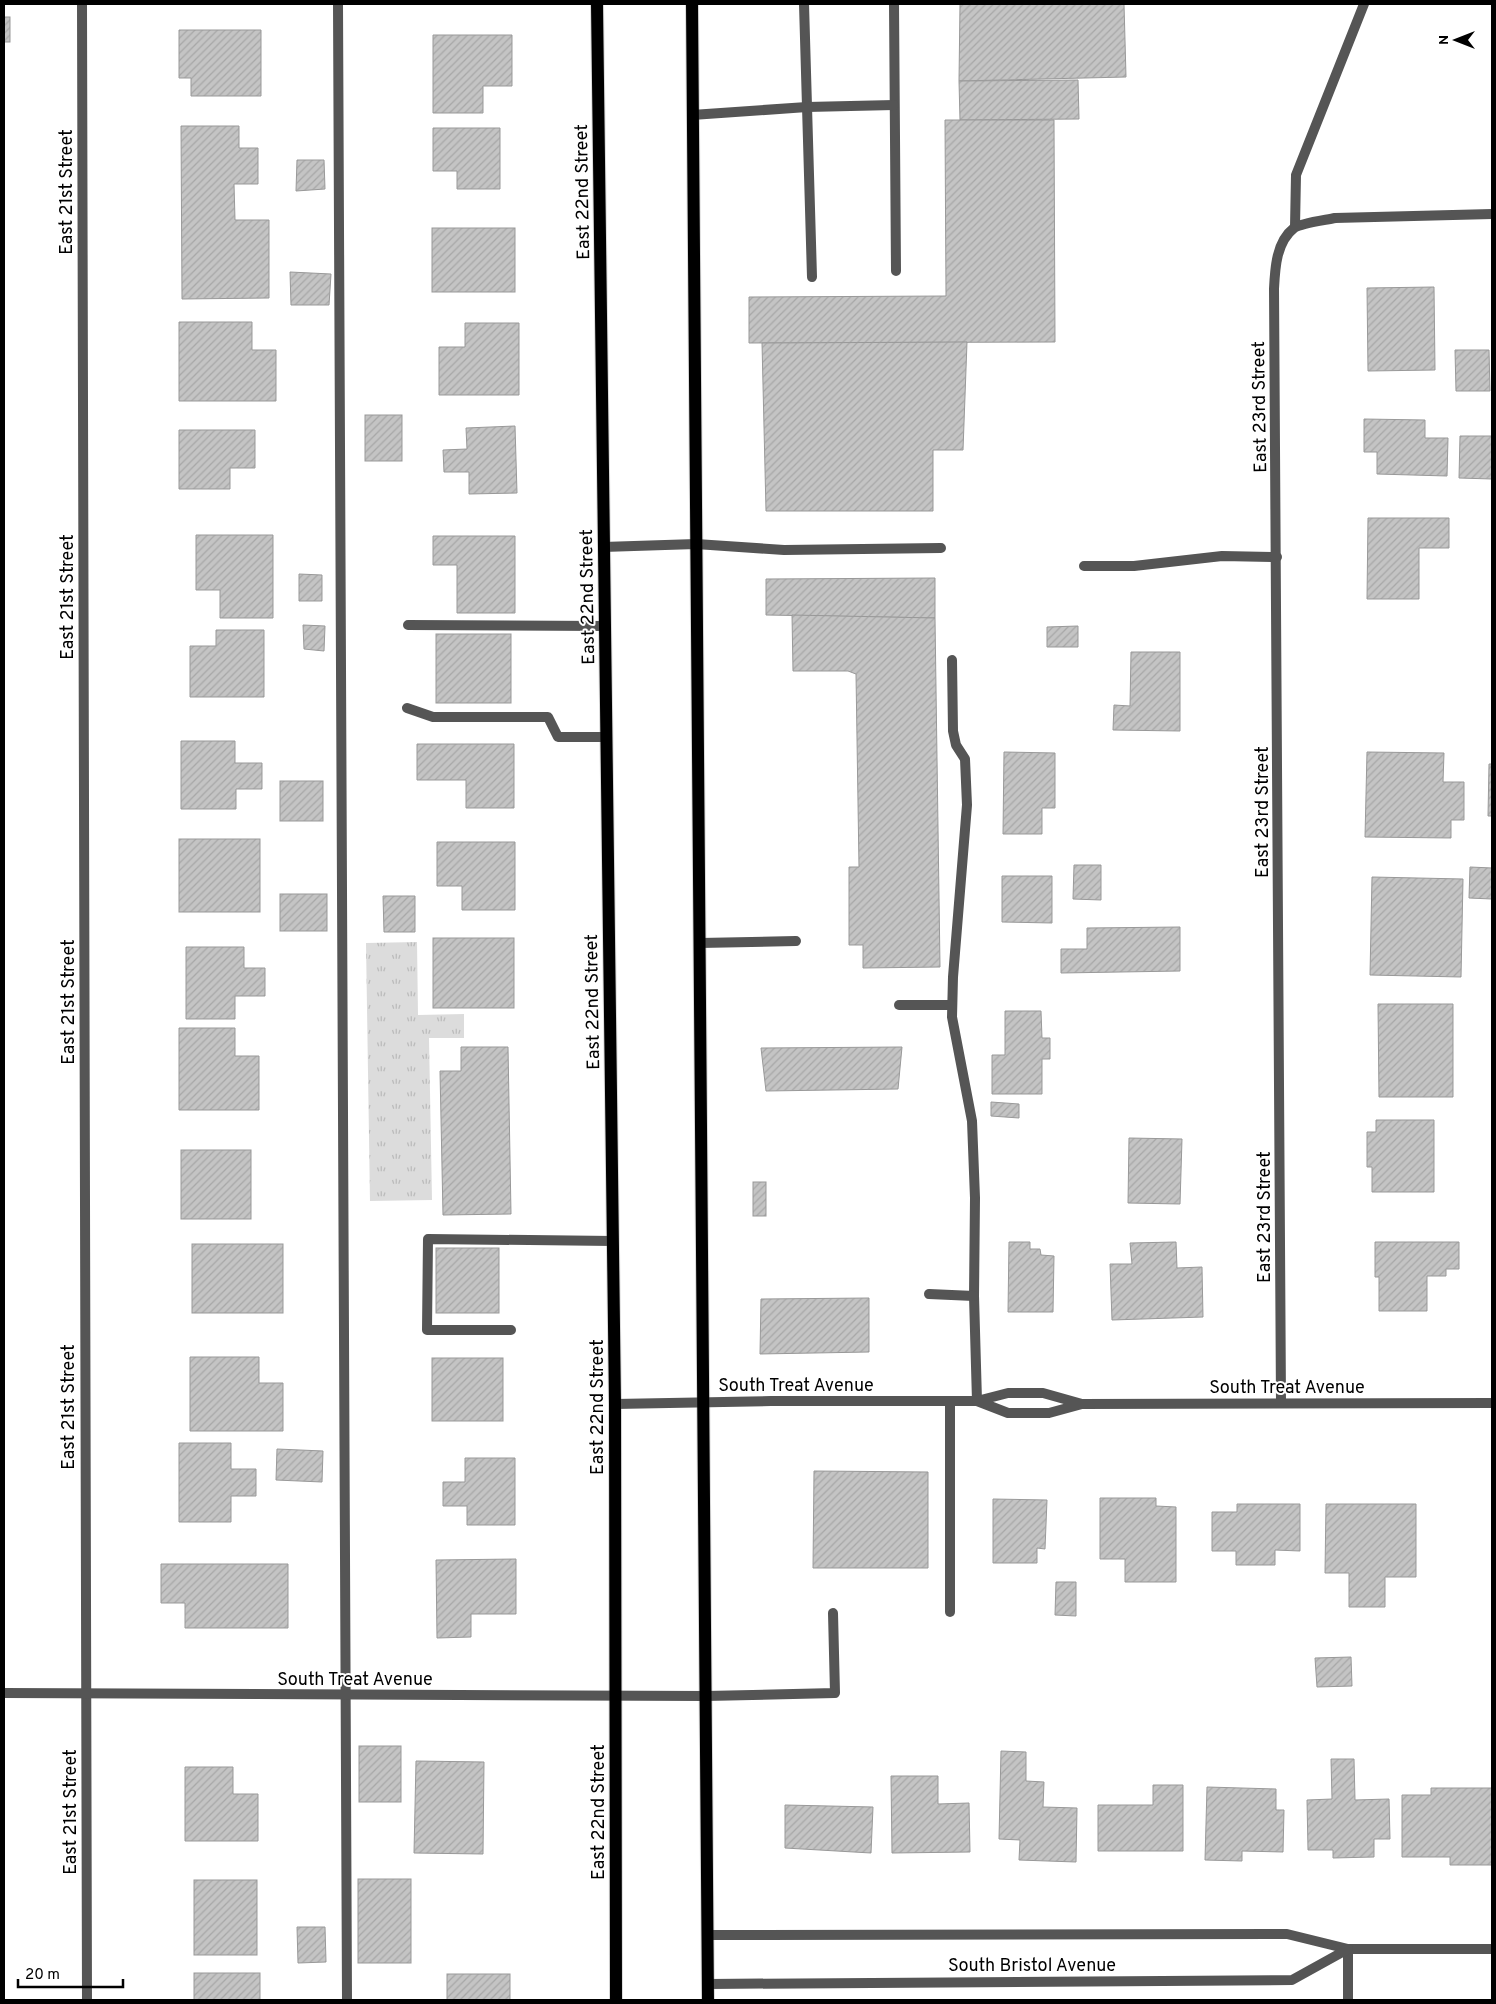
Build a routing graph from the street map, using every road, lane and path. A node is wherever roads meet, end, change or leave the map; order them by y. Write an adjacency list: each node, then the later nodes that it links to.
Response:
1 (82, 4): 43 (street, East 21st Street)
2 (338, 4): 44 (street)
3 (597, 4): 16 (main road, East 22nd Street)
4 (692, 4): 10 (main road)
5 (804, 4): 9 (street)
6 (894, 4): 8 (street)
7 (1364, 4): 12 (street)
8 (894, 105): 9 (street); 13 (street)
9 (808, 107): 10 (street); 14 (street)
10 (692, 116): 15 (main road)
11 (1492, 214): 12 (street)
12 (1295, 227): 18 (street, East 23rd Street)
13 (896, 271)
14 (812, 277)
15 (696, 544): 16 (street); 17 (street); 26 (main road)
16 (603, 547): 21 (main road, East 22nd Street)
17 (941, 548)
18 (1277, 557): 19 (street); 36 (street, East 23rd Street)
19 (1084, 566)
20 (408, 625): 21 (street)
21 (604, 626): 24 (main road, East 22nd Street)
22 (952, 660): 28 (street)
23 (406, 708): 24 (street)
24 (606, 737): 29 (main road, East 22nd Street)
25 (796, 941): 26 (street)
26 (700, 943): 35 (main road)
27 (899, 1004): 28 (street)
28 (952, 1005): 31 (street)
29 (613, 1240): 32 (street); 38 (main road, East 22nd Street)
30 (929, 1294): 31 (street)
31 (974, 1296): 34 (street)
32 (511, 1330)
33 (950, 1401): 34 (street, South Treat Avenue); 35 (street, South Treat Avenue); 41 (street)
34 (977, 1401): 39 (street, South Treat Avenue); 39 (street, South Treat Avenue)
35 (704, 1402): 38 (street, South Treat Avenue); 45 (main road)
36 (1281, 1403): 37 (street, South Treat Avenue); 39 (street, South Treat Avenue)
37 (1492, 1403)
38 (615, 1404): 46 (main road, East 22nd Street)
39 (1082, 1404)
40 (833, 1612): 45 (street, South Treat Avenue)
41 (950, 1612)
42 (4, 1693): 43 (street, South Treat Avenue)
43 (85, 1695): 44 (street, South Treat Avenue); 51 (street, East 21st Street)
44 (347, 1696): 46 (street, South Treat Avenue); 52 (street)
45 (706, 1696): 46 (street, South Treat Avenue); 47 (main road)
46 (616, 1697): 53 (main road, East 22nd Street)
47 (708, 1935): 49 (street, South Bristol Avenue); 50 (main road)
48 (1492, 1949): 49 (street, South Bristol Avenue)
49 (1348, 1950): 50 (street, South Bristol Avenue); 55 (street)
50 (708, 1984): 54 (main road)
51 (87, 2000)
52 (347, 2000)
53 (616, 2000)
54 (708, 2000)
55 (1348, 2000)

